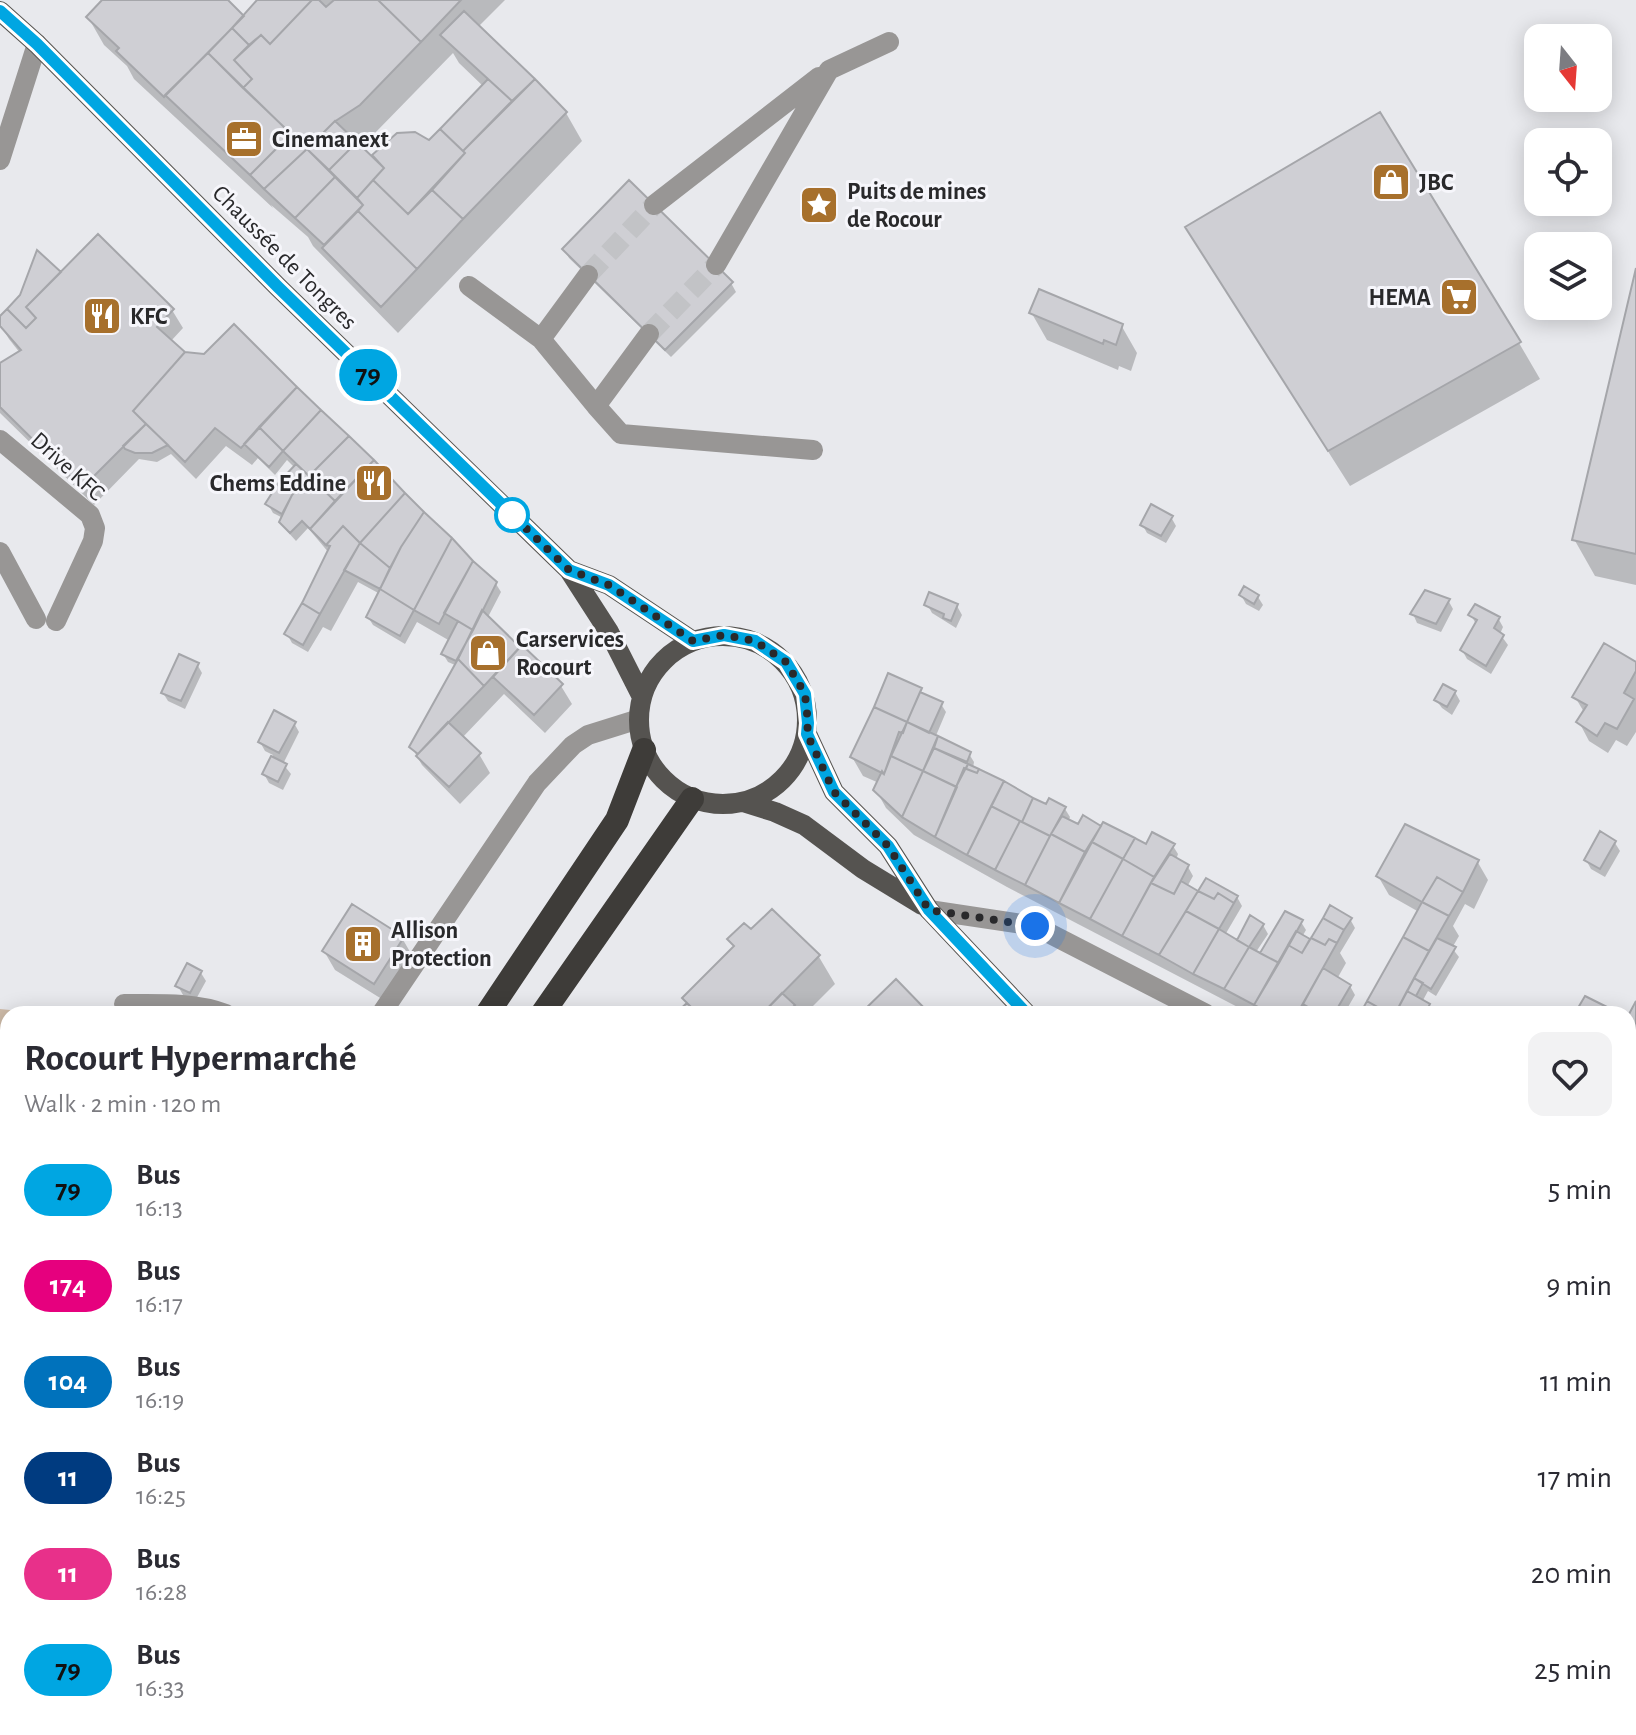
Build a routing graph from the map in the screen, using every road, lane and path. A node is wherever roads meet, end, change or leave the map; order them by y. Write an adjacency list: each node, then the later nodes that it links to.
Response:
1 (0, 11): 3 (main road, Chaussée de Tongres)
2 (889, 42): 4 (street)
3 (37, 44): 5 (street); 16 (main road, Chaussée de Tongres)
4 (829, 70): 6 (street); 7 (street)
5 (0, 160)
6 (654, 205)
7 (716, 265)
8 (588, 275): 11 (street)
9 (469, 286): 11 (street)
10 (649, 334): 12 (street)
11 (541, 339): 12 (street)
12 (596, 406): 14 (street)
13 (0, 440): 15 (street, Drive KFC)
14 (813, 450)
15 (0, 552)
16 (569, 570): 17 (main road, Chaussée de Tongres); 18 (main road, Chaussée de Tongres)
17 (693, 641): 18 (main road); 20 (main road)
18 (642, 697): 19 (main road)
19 (639, 719): 21 (main road); 27 (street)
20 (807, 734): 23 (main road); 24 (main road)
21 (644, 750): 22 (main road); 28 (highway)
22 (692, 799): 23 (main road); 29 (highway)
23 (743, 802): 24 (main road)
24 (929, 910): 30 (main road); 31 (street)
25 (124, 1004): 26 (street)
26 (189, 1006)
27 (386, 1006)
28 (492, 1006)
29 (548, 1006)
30 (1019, 1006)
31 (1190, 1006)

